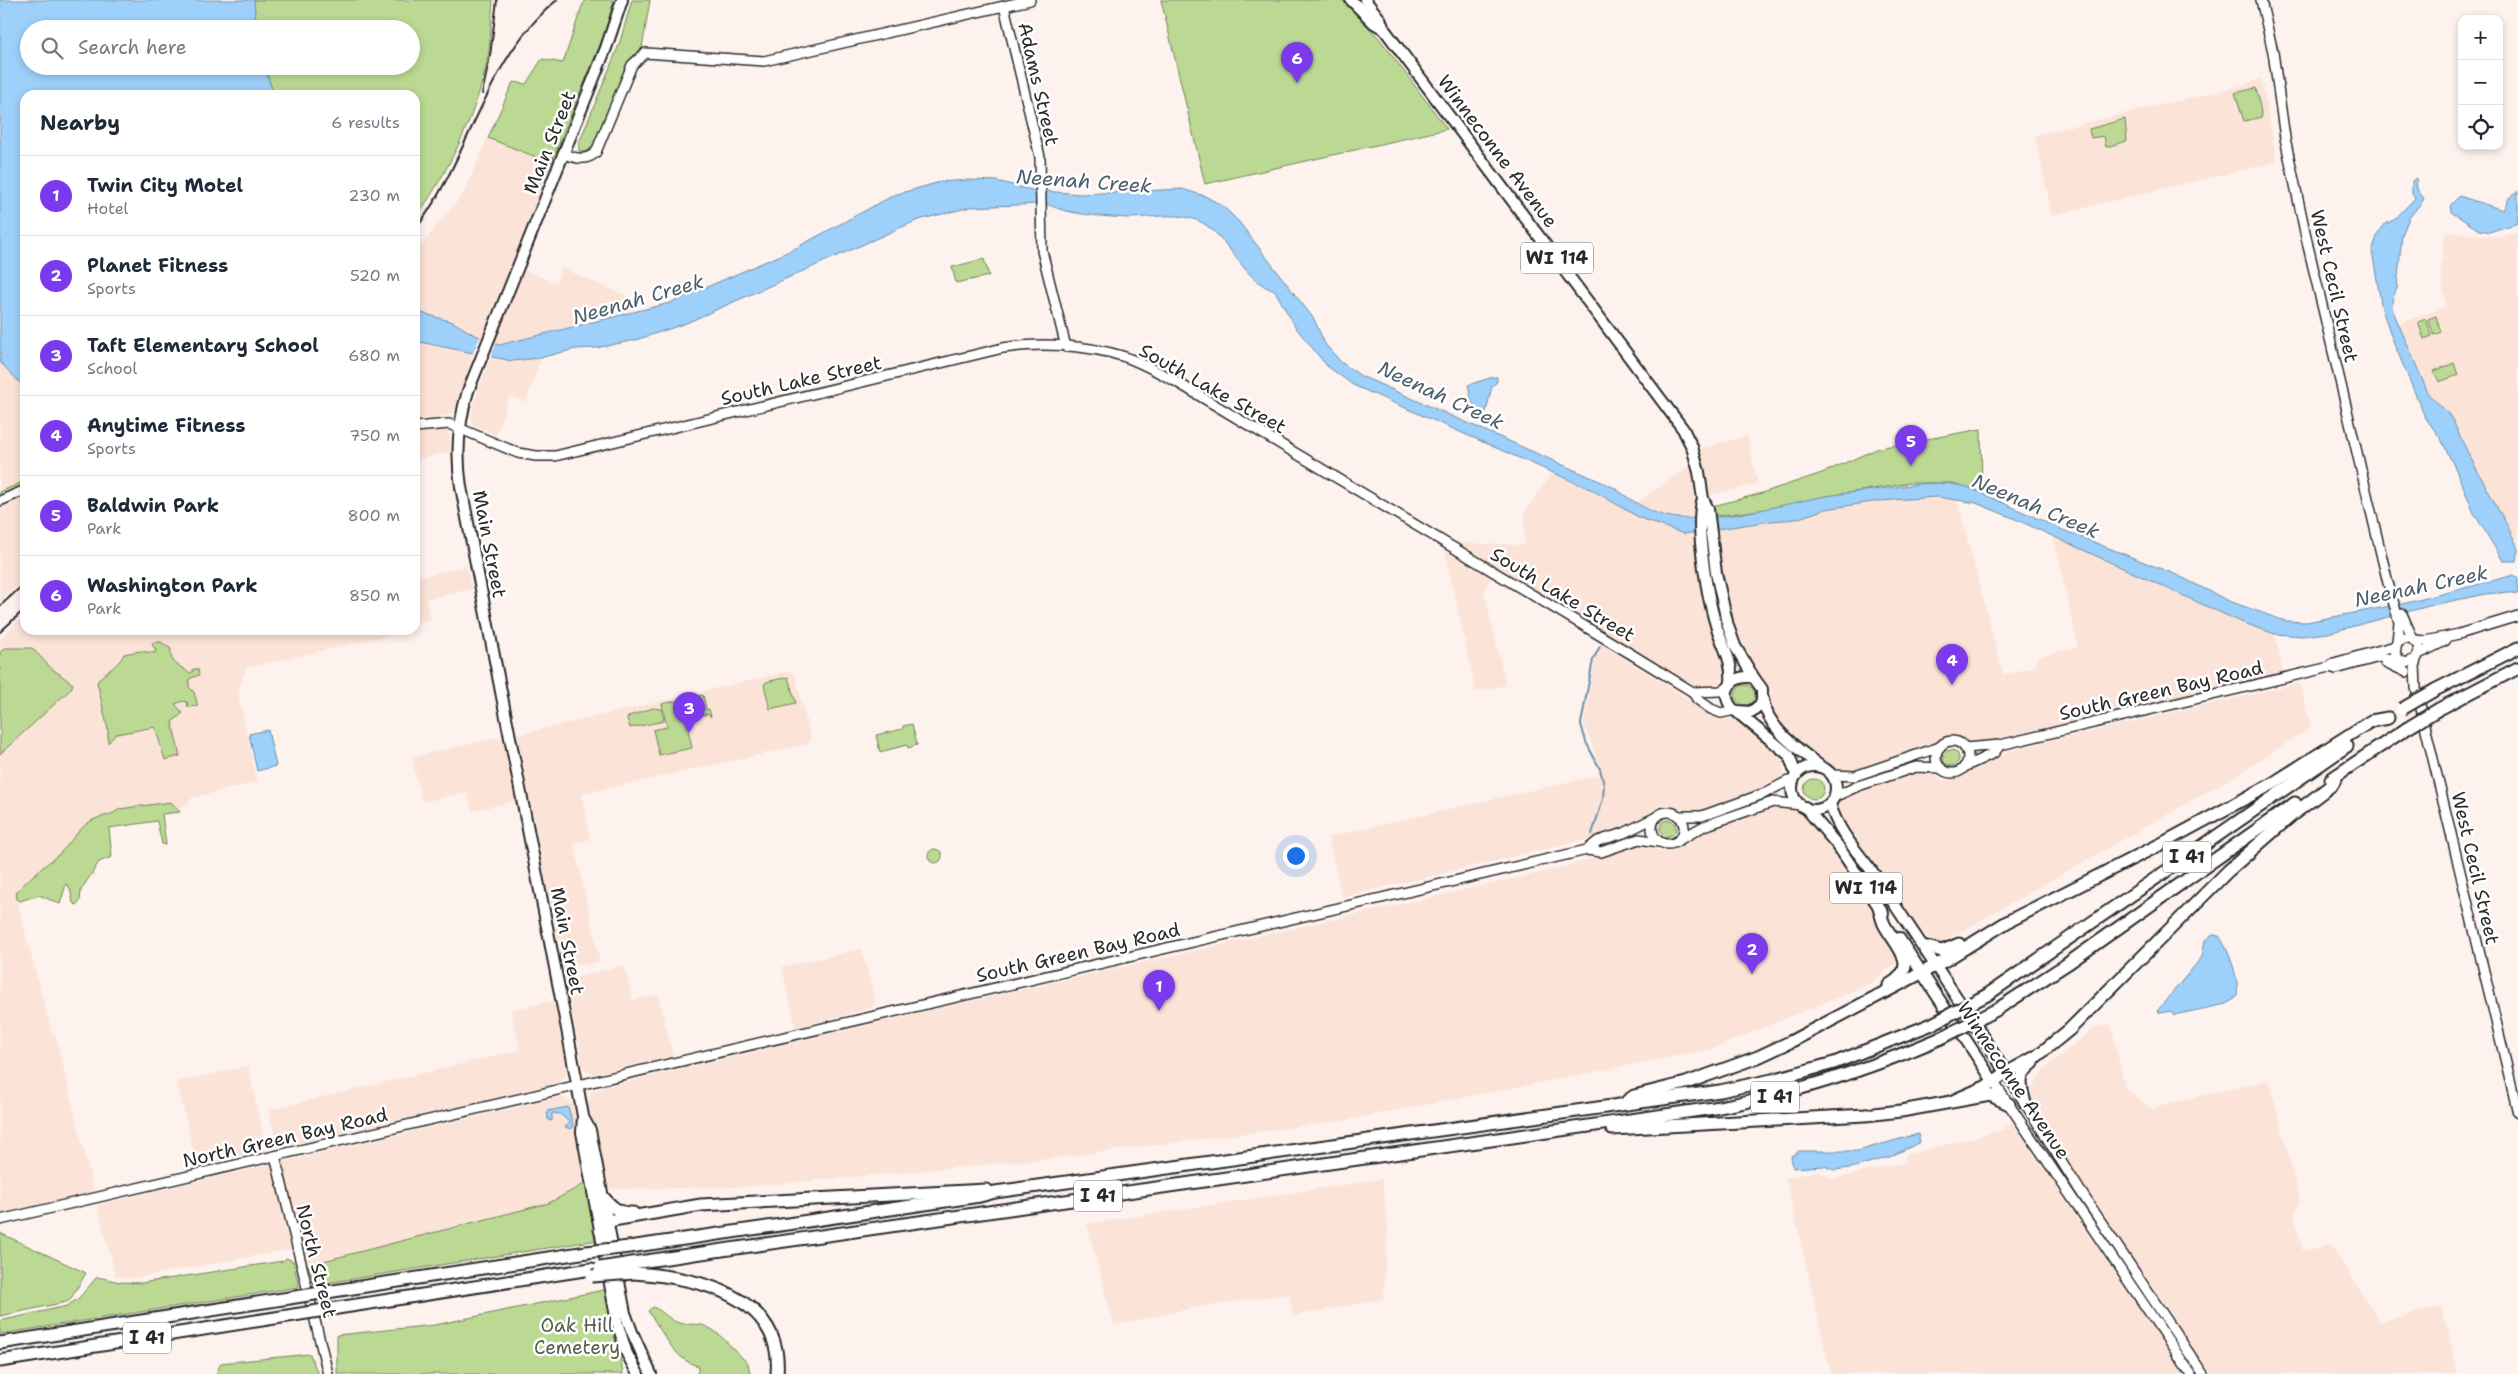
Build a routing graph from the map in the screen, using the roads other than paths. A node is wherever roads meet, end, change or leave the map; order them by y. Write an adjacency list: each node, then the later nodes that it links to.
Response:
1 (622, 0): 8 (main road, Main Street)
2 (1030, 0): 6 (main road)
3 (1351, 0): 7 (main road, Winneconne Avenue / WI 114)
4 (1365, 0): 7 (main road, Winneconne Avenue / WI 114)
5 (2261, 0): 16 (main road, West Cecil Street)
6 (1004, 6): 8 (main road); 9 (main road, Adams Street)
7 (1384, 29): 14 (main road, Winneconne Avenue / WI 114)
8 (563, 154): 11 (main road, Main Street)
9 (1066, 347): 11 (main road, South Lake Street); 29 (main road, South Lake Street)
10 (420, 427): 11 (main road, South Lake Street)
11 (459, 428): 59 (main road, Main Street)
12 (20, 492): 13 (main road)
13 (0, 501)
14 (1706, 531): 26 (main road, Winneconne Avenue / WI 114); 27 (main road, Winneconne Avenue / WI 114)
15 (2518, 616): 17 (main road)
16 (2398, 617): 18 (main road); 19 (main road)
17 (2459, 634): 18 (main road); 21 (main road)
18 (2414, 639): 19 (main road); 21 (main road)
19 (2393, 645): 22 (main road); 23 (main road, South Green Bay Road)
20 (2518, 648): 33 (highway, I 41, bridge)
21 (2418, 656): 22 (main road); 28 (main road, West Cecil Street)
22 (2401, 661): 23 (main road, South Green Bay Road); 25 (main road, West Cecil Street)
23 (2333, 668): 25 (main road); 34 (main road, South Green Bay Road)
24 (2518, 668): 41 (highway, I 41, bridge)
25 (2406, 672): 28 (main road, West Cecil Street)
26 (1754, 678): 27 (main road); 30 (main road)
27 (1726, 687): 29 (main road); 31 (main road); 32 (main road)
28 (2416, 688): 64 (main road, West Cecil Street)
29 (1693, 692): 31 (main road, South Lake Street)
30 (1763, 700): 32 (main road); 38 (main road)
31 (1702, 703): 32 (main road)
32 (1736, 710): 42 (main road)
33 (2388, 718): 51 (highway); 61 (highway, I 41, bridge)
34 (2000, 746): 36 (main road, South Green Bay Road); 37 (main road, South Green Bay Road)
35 (1940, 747): 36 (main road); 39 (main road); 40 (main road)
36 (1965, 748): 37 (main road)
37 (1964, 767): 39 (main road)
38 (1822, 768): 40 (main road); 42 (main road)
39 (1941, 768): 43 (main road)
40 (1832, 775): 43 (main road)
41 (2337, 775): 56 (highway); 66 (highway, I 41, bridge)
42 (1795, 778): 44 (main road); 45 (main road)
43 (1832, 800): 44 (main road); 52 (main road, Winneconne Avenue / WI 114)
44 (1803, 806): 47 (main road); 50 (main road, Winneconne Avenue / WI 114)
45 (1678, 816): 46 (main road); 47 (main road)
46 (1656, 817): 48 (main road); 49 (main road, South Green Bay Road)
47 (1679, 840): 48 (main road)
48 (1659, 842): 49 (main road, South Green Bay Road)
49 (1587, 850): 59 (main road, South Green Bay Road)
50 (1879, 908): 54 (main road, Winneconne Avenue / WI 114); 55 (highway)
51 (2007, 922): 52 (highway); 53 (highway)
52 (1924, 946): 53 (main road, Winneconne Avenue / WI 114)
53 (1936, 964): 54 (highway); 57 (main road, Winneconne Avenue / WI 114)
54 (1922, 973): 55 (highway); 58 (main road, Winneconne Avenue / WI 114)
55 (1874, 996): 61 (highway)
56 (2037, 1056): 57 (highway); 62 (highway)
57 (2006, 1073): 58 (highway); 62 (main road, Winneconne Avenue)
58 (1993, 1081): 60 (highway); 63 (main road, Winneconne Avenue)
59 (577, 1086): 65 (main road, Main Street); 67 (main road, North Green Bay Road)
60 (1955, 1100): 63 (highway); 66 (highway)
61 (1626, 1102): 68 (highway, I 41)
62 (2025, 1103): 82 (main road, Winneconne Avenue)
63 (2009, 1104): 81 (main road, Winneconne Avenue)
64 (2518, 1113)
65 (583, 1116): 69 (main road, Main Street); 72 (main road, Main Street)
66 (1601, 1125): 74 (highway, I 41)
67 (275, 1156): 71 (main road, North Green Bay Road); 77 (main road, North Street)
68 (995, 1192): 70 (highway); 73 (highway, I 41, bridge)
69 (602, 1196): 70 (highway); 72 (main road, Main Street)
70 (701, 1206): 72 (highway)
71 (0, 1220)
72 (604, 1226): 73 (main road, Main Street); 78 (main road, Main Street)
73 (612, 1249): 75 (highway, I 41, bridge); 79 (main road, Main Street)
74 (633, 1268): 76 (highway, I 41, bridge); 80 (highway)
75 (0, 1343)
76 (0, 1362)
77 (328, 1374)
78 (638, 1374)
79 (651, 1374)
80 (777, 1374)
81 (2191, 1374)
82 (2203, 1374)

